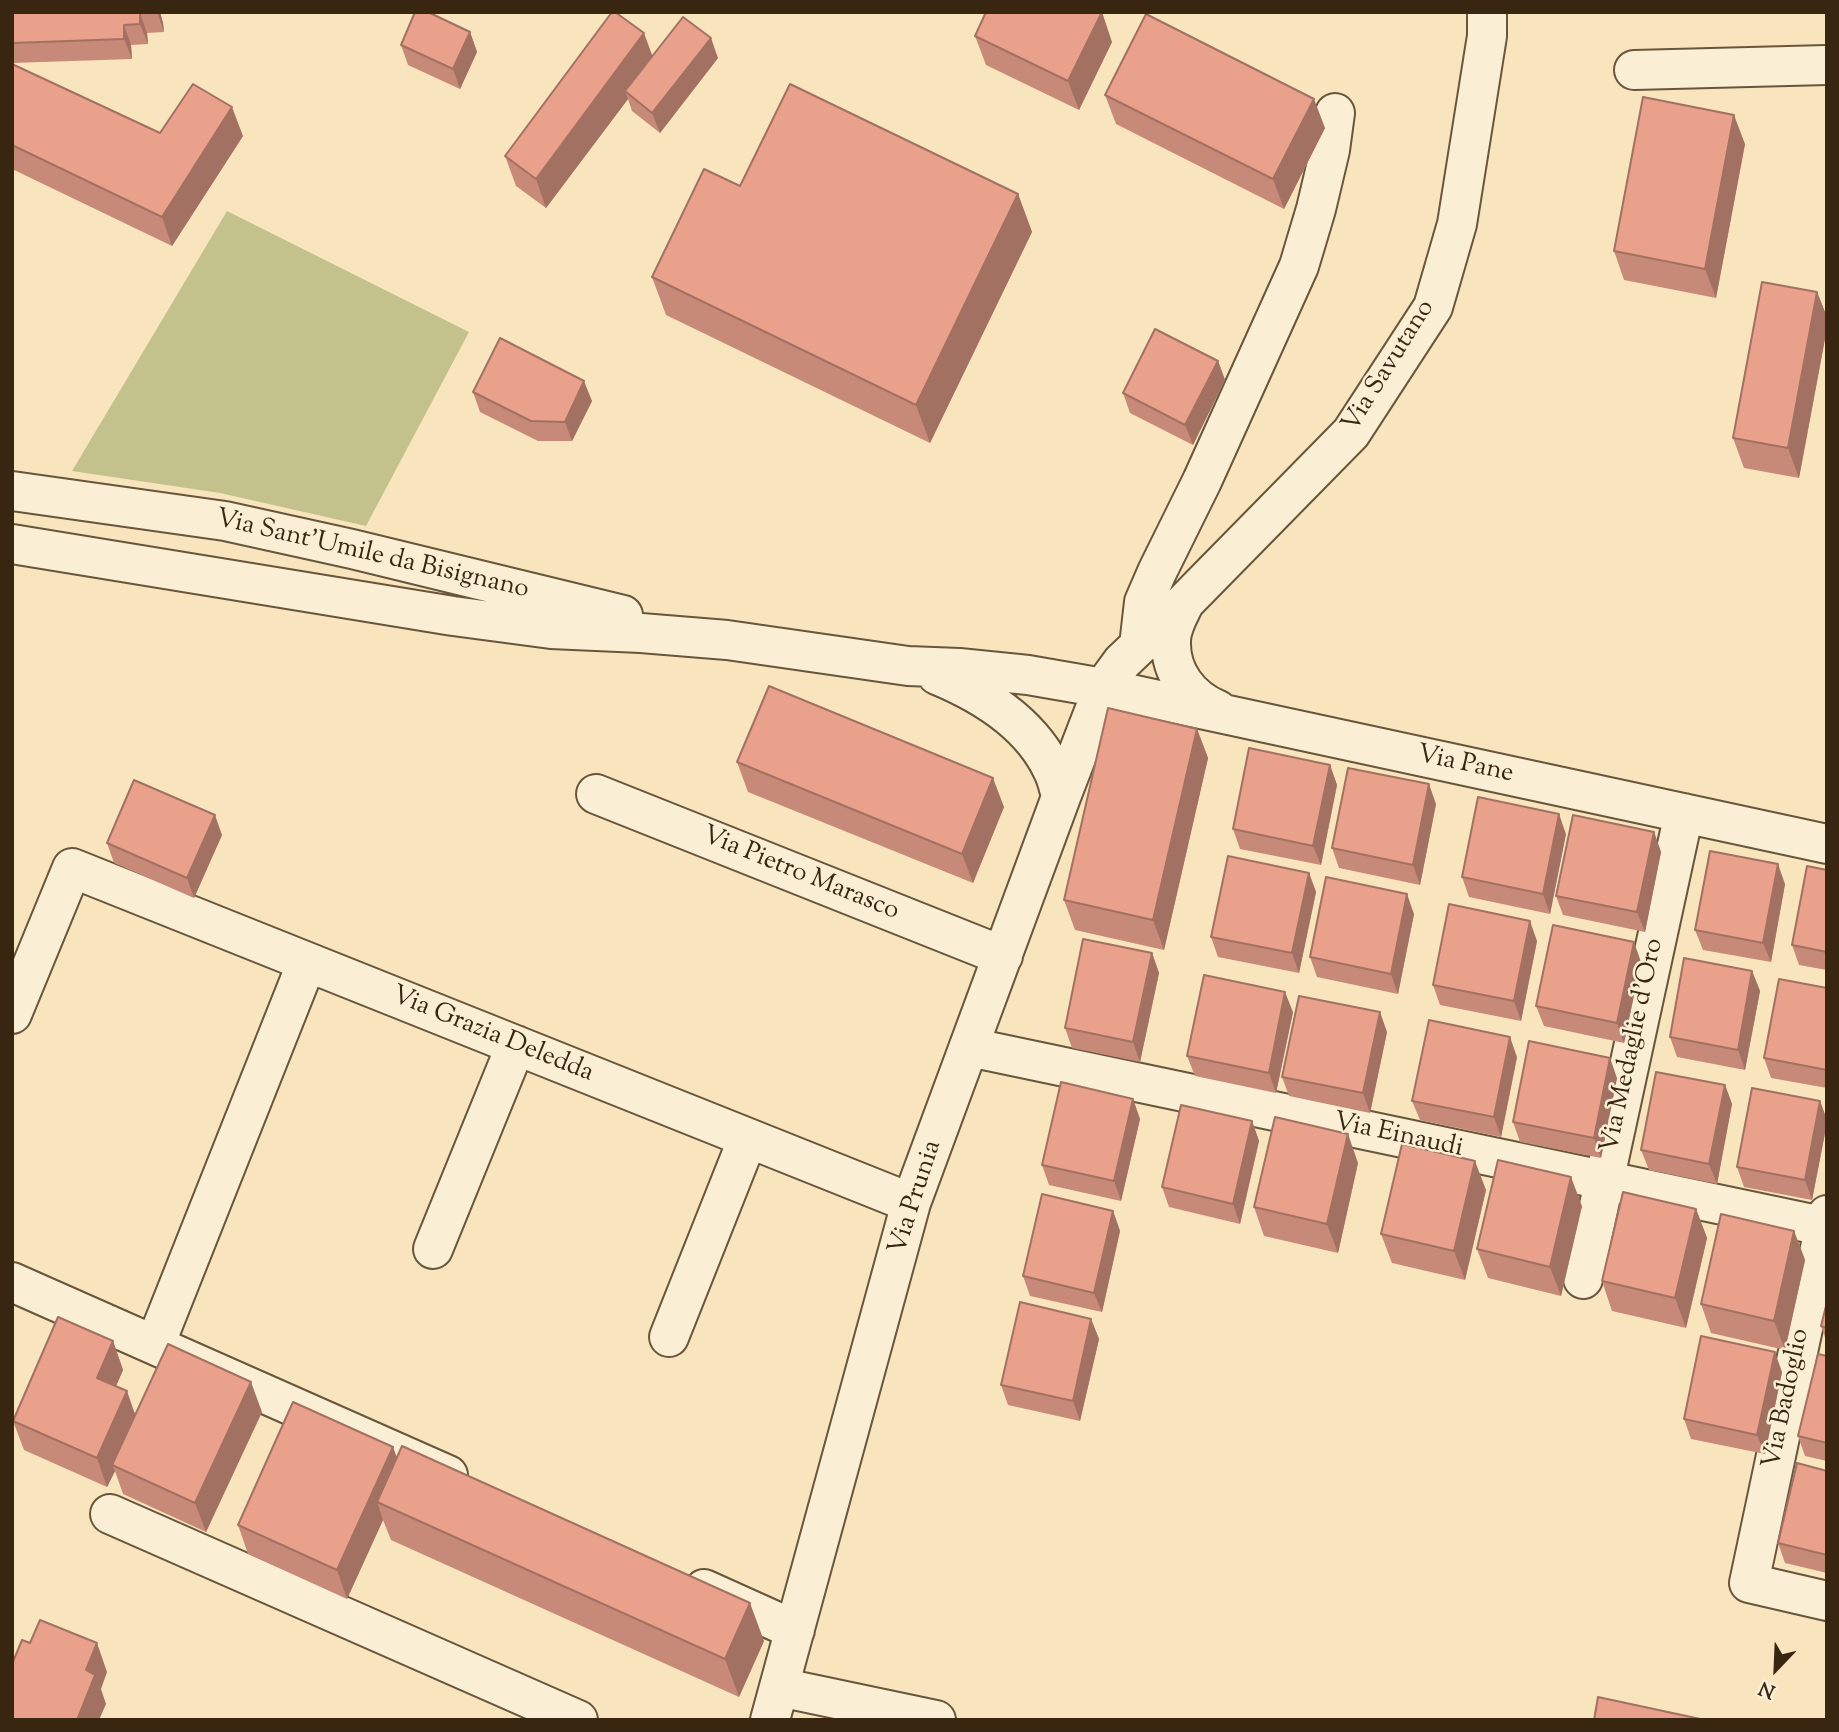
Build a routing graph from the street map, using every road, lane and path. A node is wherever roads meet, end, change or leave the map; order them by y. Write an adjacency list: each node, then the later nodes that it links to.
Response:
1 (1487, 12): 7 (street, Via Savutano)
2 (1827, 65): 3 (street)
3 (1634, 70)
4 (1335, 113): 9 (street)
5 (12, 491): 8 (street, Via Sant'Umile da Bisignano)
6 (12, 544): 8 (street, Via Sant'Umile da Bisignano)
7 (1193, 594): 9 (street, Via Savutano); 12 (street)
8 (727, 640): 10 (street, Via Sant'Umile da Bisignano)
9 (1139, 646): 11 (street, Via Prunia)
10 (908, 666): 11 (street, Via Pane); 14 (street)
11 (1103, 688): 12 (street, Via Pane); 14 (street, Via Prunia)
12 (1233, 716): 15 (street, Via Pane)
13 (596, 794): 17 (street, Via Pietro Marasco)
14 (1061, 797): 17 (street, Via Prunia)
15 (1684, 813): 16 (street, Via Pane); 23 (street, Via Medaglie d'Oro)
16 (1827, 844)
17 (1003, 956): 21 (street, Via Prunia)
18 (307, 962): 19 (street, Via Grazia Deledda); 20 (street, Via Grazia Deledda); 30 (street)
19 (12, 1014)
20 (516, 1045): 22 (street, Via Grazia Deledda); 26 (street)
21 (969, 1047): 23 (street, Via Einaudi); 24 (street, Via Prunia)
22 (748, 1138): 24 (street, Via Grazia Deledda); 29 (street)
23 (1605, 1181): 25 (street, Via Einaudi); 27 (street, Via Medaglie d'Oro)
24 (911, 1203): 35 (street, Via Prunia)
25 (1826, 1223): 34 (street, Via Badoglio)
26 (433, 1249)
27 (1583, 1279)
28 (12, 1282): 30 (street)
29 (669, 1337)
30 (155, 1345): 31 (street)
31 (475, 1488)
32 (110, 1514): 37 (street)
33 (667, 1573): 35 (street)
34 (1827, 1601)
35 (795, 1630): 36 (street, Via Prunia)
36 (775, 1704): 38 (street)
37 (578, 1720)
38 (936, 1720)

